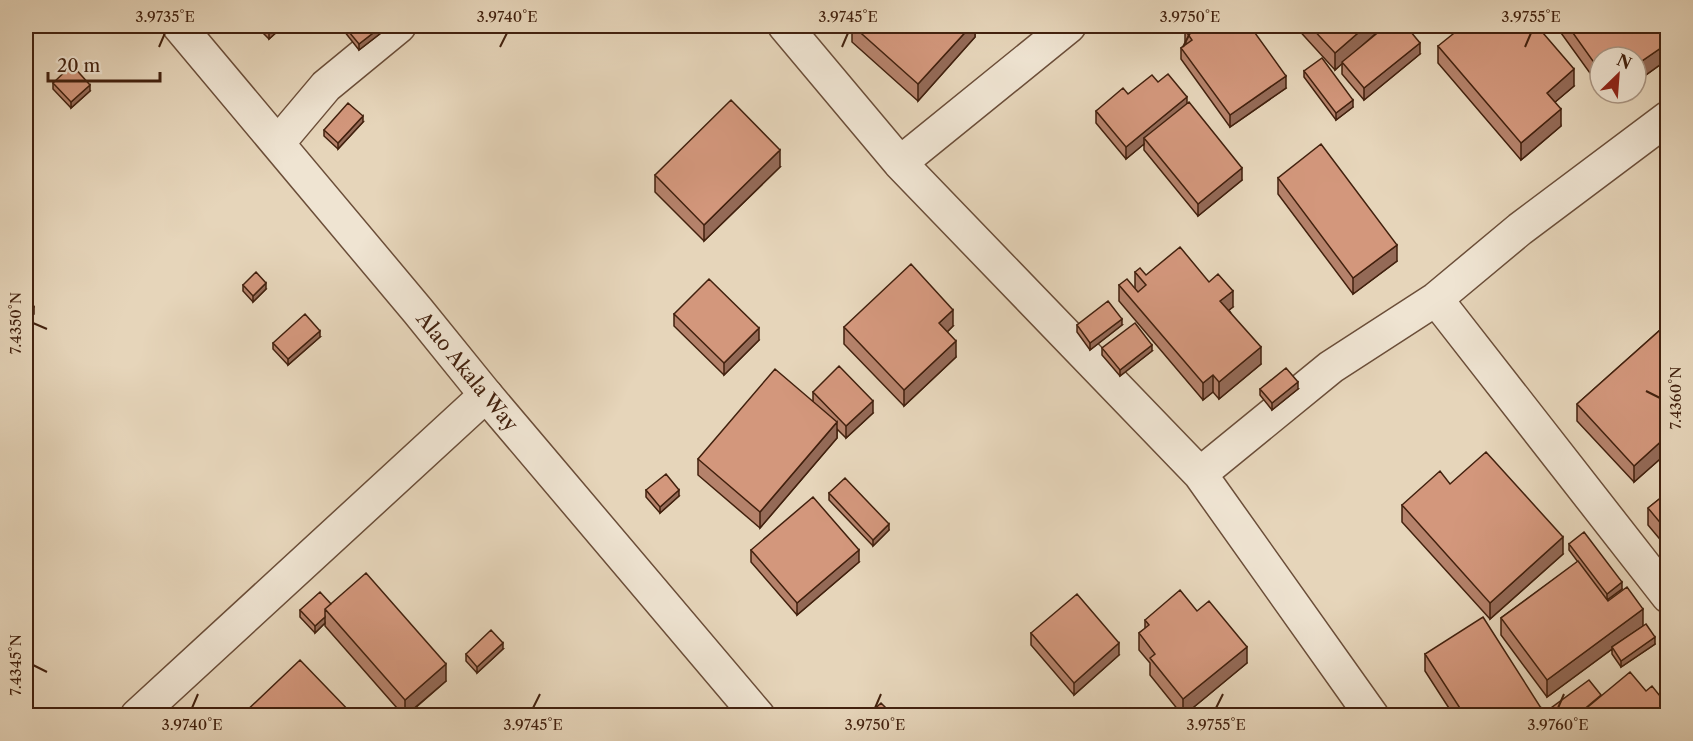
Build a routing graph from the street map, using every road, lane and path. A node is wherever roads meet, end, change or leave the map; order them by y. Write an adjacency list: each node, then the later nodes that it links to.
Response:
1 (179, 26): 6 (street, Alao Akala Way)
2 (399, 26): 6 (street)
3 (785, 26): 7 (street)
4 (1070, 26): 7 (street)
5 (1668, 118): 8 (street)
6 (278, 143): 9 (street, Alao Akala Way)
7 (900, 163): 10 (street)
8 (1436, 299): 10 (street); 11 (street)
9 (486, 395): 12 (street); 13 (street, Alao Akala Way)
10 (1200, 474): 14 (street)
11 (1668, 596)
12 (137, 716)
13 (758, 716)
14 (1372, 716)

